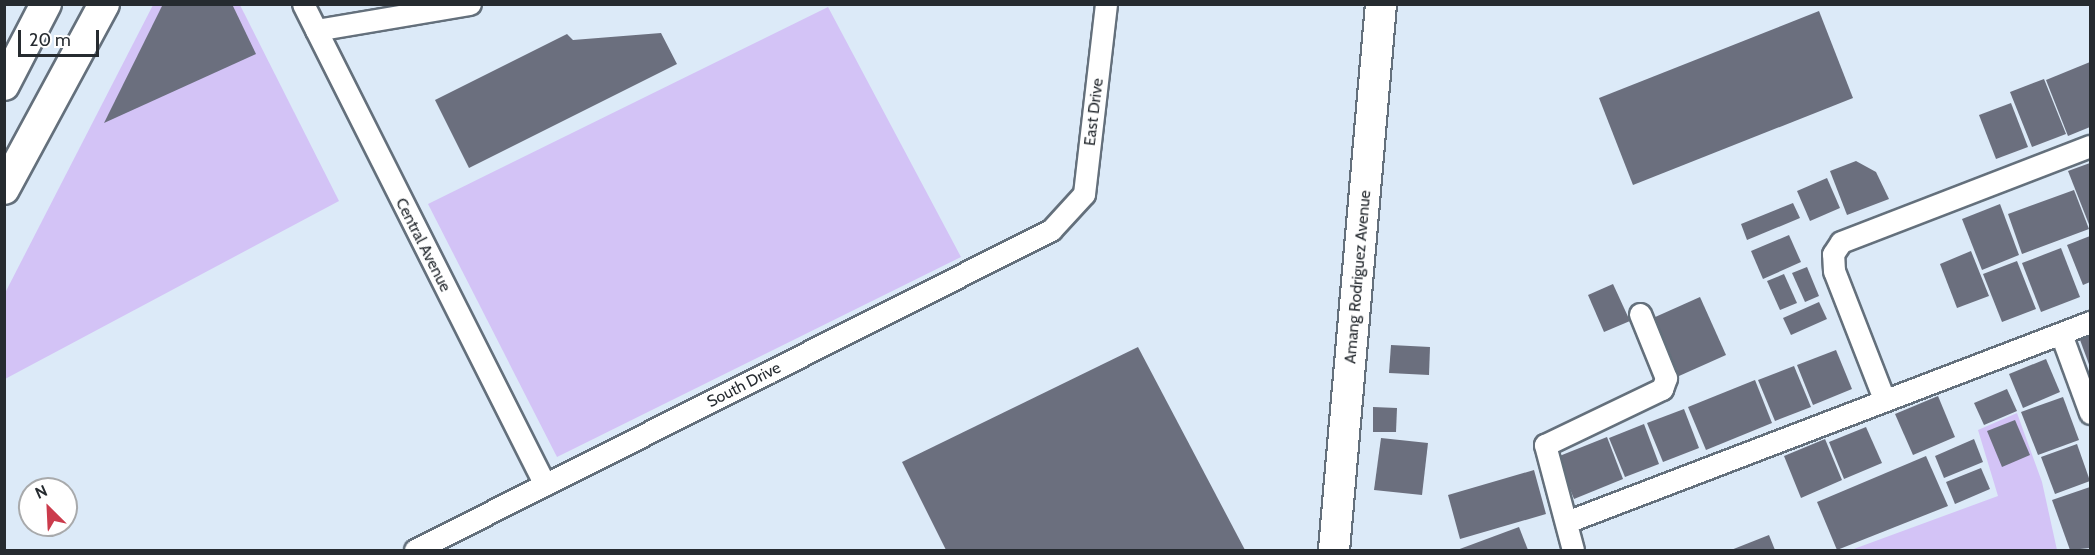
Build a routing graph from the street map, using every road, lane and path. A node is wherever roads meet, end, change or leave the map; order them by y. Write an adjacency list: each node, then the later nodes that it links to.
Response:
1 (46, 4): 8 (main road)
2 (104, 4): 10 (main road)
3 (303, 4): 7 (street, Central Avenue)
4 (470, 4): 7 (street)
5 (1106, 4): 11 (street, East Drive)
6 (1381, 4): 20 (main road, Amang Rodriguez Avenue)
7 (316, 30): 17 (street, Central Avenue)
8 (4, 85)
9 (2091, 146): 15 (street)
10 (4, 189)
11 (1070, 214): 17 (street, South Drive)
12 (1640, 314): 18 (street)
13 (2091, 322): 14 (street)
14 (2061, 333): 15 (street); 16 (street)
15 (1884, 399): 18 (street)
16 (2091, 414)
17 (545, 485): 19 (street, South Drive)
18 (1569, 521): 21 (street)
19 (415, 550)
20 (1334, 550)
21 (1573, 550)

